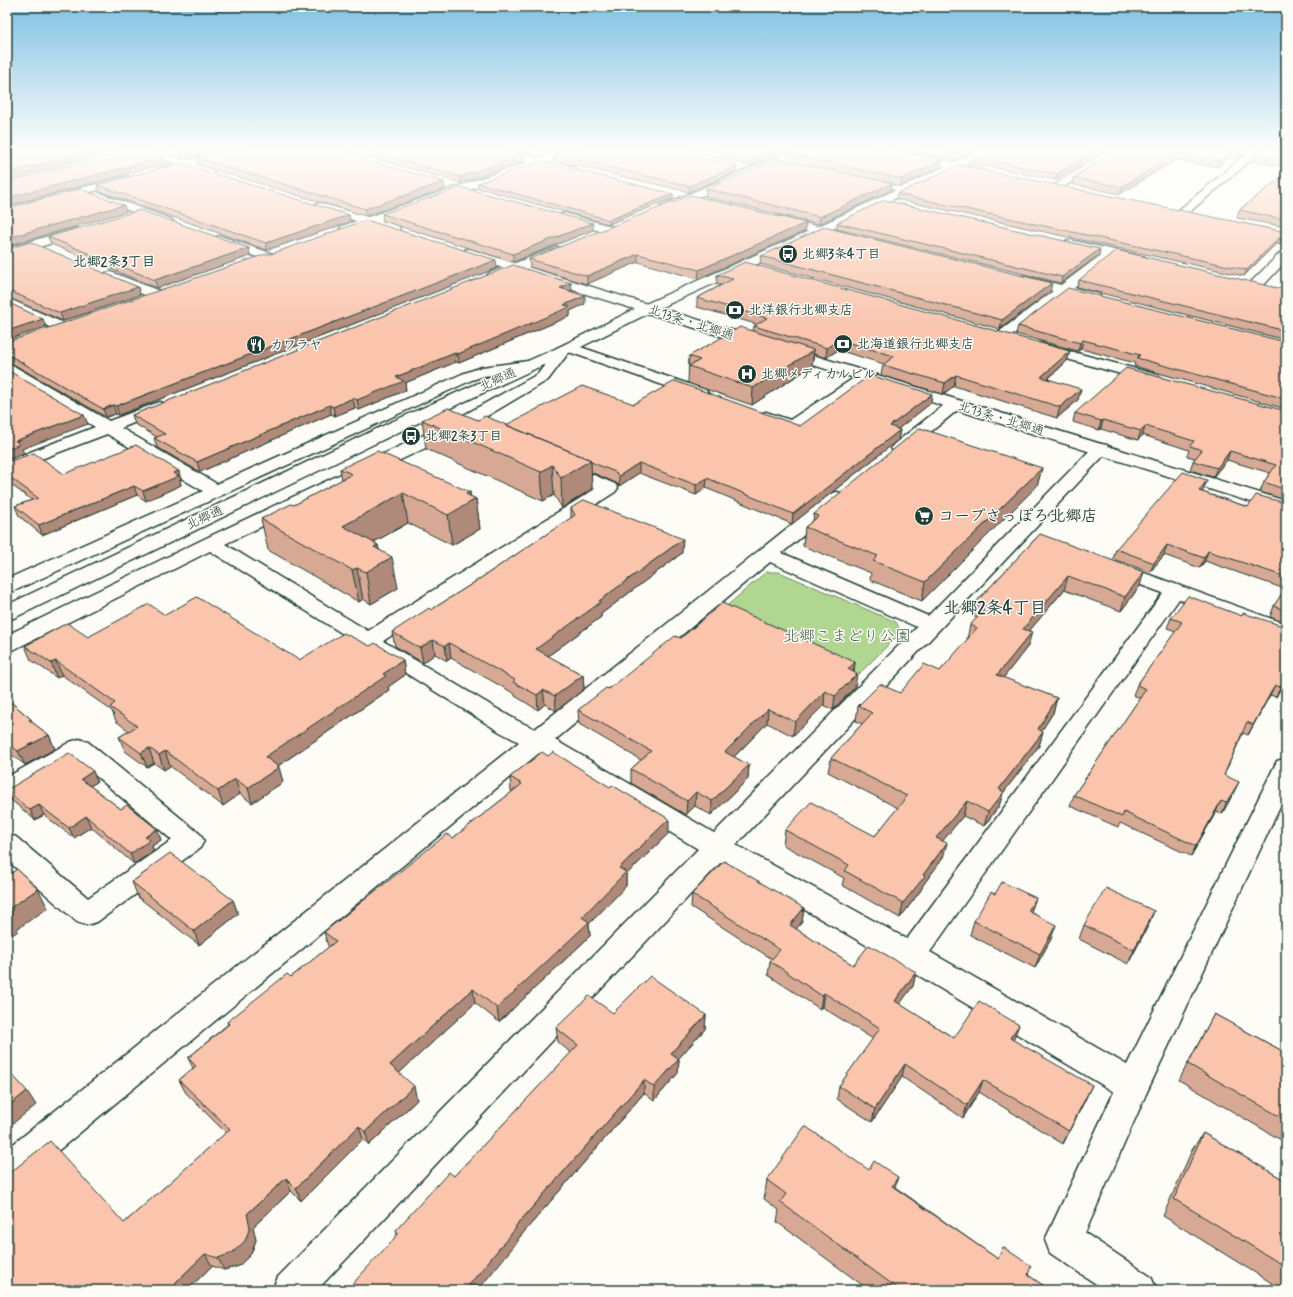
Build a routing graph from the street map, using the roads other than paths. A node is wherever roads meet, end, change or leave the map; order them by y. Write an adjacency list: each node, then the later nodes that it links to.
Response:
1 (139, 211): 7 (street)
2 (335, 211): 14 (street)
3 (399, 211): 14 (street)
4 (657, 211): 8 (street)
5 (863, 211): 17 (street, 北郷通)
6 (1177, 211): 9 (street)
7 (143, 212): 13 (street); 15 (street)
8 (653, 212)
9 (1184, 212): 11 (street)
10 (550, 213): 21 (street)
11 (1198, 215)
12 (765, 217): 17 (street)
13 (121, 219)
14 (369, 221): 18 (street); 19 (street)
15 (180, 225)
16 (85, 229): 24 (street)
17 (819, 231): 22 (street); 35 (street, 北郷通)
18 (402, 232)
19 (333, 234)
20 (209, 236): 32 (street)
21 (588, 238)
22 (854, 239)
23 (1058, 241): 30 (street)
24 (34, 244): 27 (street); 29 (street)
25 (567, 247): 36 (street)
26 (455, 249): 36 (street, 北13条・北郷通)
27 (7, 252)
28 (283, 252): 32 (street)
29 (56, 253)
30 (1111, 253): 33 (street); 44 (street)
31 (1286, 254): 42 (street)
32 (268, 257): 34 (street)
33 (1149, 261)
34 (246, 265)
35 (744, 265): 38 (street); 50 (street, 北郷通)
36 (515, 268): 41 (street); 50 (street, 北13条・北郷通)
37 (99, 271): 46 (street)
38 (766, 272)
39 (1009, 276): 44 (street)
40 (1241, 281): 42 (street)
41 (478, 283)
42 (1256, 285): 43 (street)
43 (1271, 288)
44 (1063, 289): 48 (street); 55 (street)
45 (172, 290): 46 (street)
46 (157, 295): 47 (street)
47 (143, 300)
48 (1109, 301)
49 (7, 302): 52 (street)
50 (646, 308): 56 (street, 北郷通); 59 (street, 北13条・北郷通)
51 (78, 323): 52 (street)
52 (63, 328): 54 (street)
53 (986, 332): 55 (street)
54 (42, 335)
55 (1001, 337): 60 (street)
56 (565, 349): 57 (street, 北郷通); 61 (street); 65 (street)
57 (528, 366): 73 (street); 80 (street, 北郷通)
58 (7, 368): 66 (street)
59 (865, 377): 63 (street, 北13条・北郷通); 64 (street)
60 (1170, 382)
61 (710, 397)
62 (174, 402): 66 (street)
63 (954, 404): 68 (street, 北13条・北郷通); 70 (street)
64 (755, 413)
65 (459, 426): 67 (street); 75 (street)
66 (107, 428): 71 (street); 73 (street)
67 (480, 434)
68 (1100, 449): 74 (street, 北13条・北郷通); 81 (street)
69 (545, 461): 83 (street)
70 (880, 464)
71 (7, 467)
72 (855, 484): 76 (street)
73 (216, 491): 78 (street)
74 (1286, 507)
75 (211, 543): 83 (street); 84 (street)
76 (768, 554): 81 (street); 85 (street)
77 (1101, 564): 79 (street)
78 (7, 587)
79 (1175, 591): 82 (street); 90 (street)
80 (7, 612)
81 (931, 625): 89 (street)
82 (1286, 631)
83 (368, 641): 85 (street)
84 (7, 644)
85 (537, 741): 89 (street); 92 (street)
86 (1286, 767): 91 (street)
87 (7, 789): 88 (street)
88 (7, 844)
89 (717, 847): 90 (street); 93 (street)
90 (911, 956): 91 (street)
91 (1133, 1086): 94 (street)
92 (7, 1171)
93 (291, 1290)
94 (1138, 1290)

